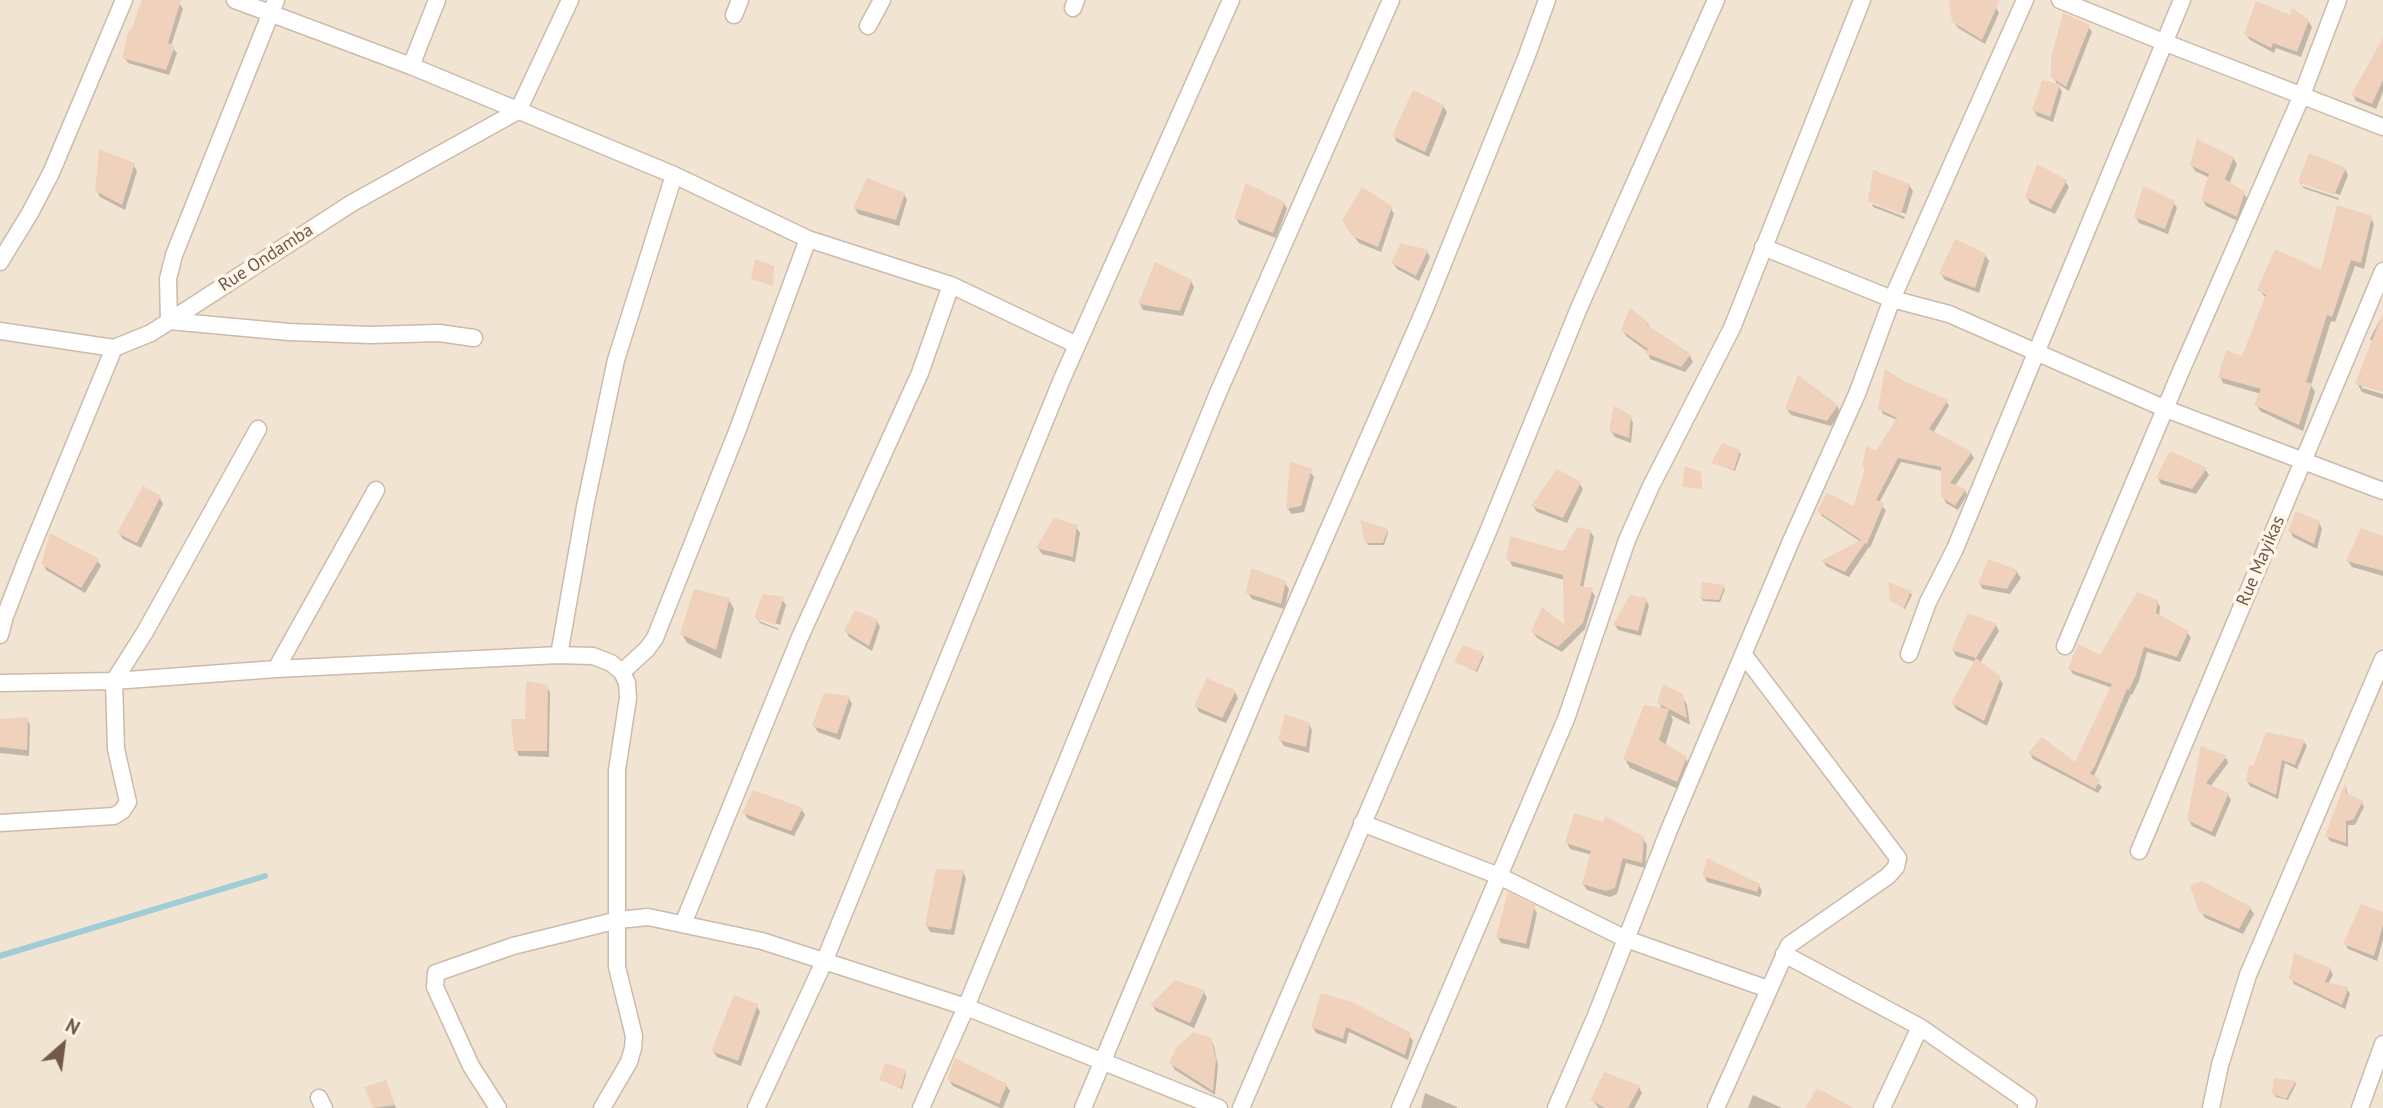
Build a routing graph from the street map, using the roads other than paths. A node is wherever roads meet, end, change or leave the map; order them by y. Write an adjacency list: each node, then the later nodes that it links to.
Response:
1 (124, 0): 25 (street)
2 (235, 0): 15 (street)
3 (437, 0): 18 (street)
4 (570, 0): 20 (street)
5 (882, 0): 16 (street)
6 (1231, 0): 32 (street)
7 (1391, 0): 60 (street)
8 (1547, 0): 63 (street)
9 (1716, 0): 51 (street)
10 (1862, 0): 24 (street)
11 (2025, 0): 28 (street)
12 (2060, 0): 17 (street)
13 (2182, 0): 17 (street)
14 (2338, 0): 19 (street)
15 (273, 7): 18 (street); 29 (street)
16 (868, 26)
17 (2166, 43): 19 (street); 34 (street)
18 (411, 66): 20 (street)
19 (2302, 95): 21 (street); 35 (street)
20 (517, 111): 22 (street); 29 (street, Rue Ondamba)
21 (2383, 127)
22 (674, 175): 23 (street); 43 (street)
23 (808, 239): 27 (street); 47 (street)
24 (1763, 247): 28 (street); 53 (street)
25 (0, 262)
26 (2383, 271): 37 (street, Rue Mayikas)
27 (951, 285): 32 (street); 55 (street)
28 (1892, 299): 34 (street); 44 (street)
29 (169, 321): 31 (street); 33 (street, Rue Ondamba)
30 (0, 331): 33 (street)
31 (474, 338)
32 (1077, 345): 58 (street)
33 (114, 348): 40 (street)
34 (2036, 353): 35 (street); 42 (street)
35 (2166, 409): 37 (street); 41 (street)
36 (258, 429): 48 (street)
37 (2304, 463): 39 (street); 52 (street, Rue Mayikas)
38 (376, 490): 46 (street)
39 (2383, 491)
40 (0, 635)
41 (2066, 646)
42 (1909, 654)
43 (559, 655): 46 (street); 47 (street)
44 (1744, 656): 56 (street); 57 (street)
45 (2383, 659): 76 (street)
46 (276, 669): 48 (street)
47 (622, 672): 54 (street)
48 (114, 681): 49 (street); 50 (street)
49 (0, 682)
50 (0, 823)
51 (1362, 823): 53 (street); 70 (street)
52 (2139, 851)
53 (1499, 876): 56 (street); 71 (street)
54 (618, 920): 55 (street); 64 (street); 65 (street)
55 (683, 924): 58 (street)
56 (1626, 939): 59 (street); 72 (street)
57 (1784, 954): 59 (street); 61 (street)
58 (824, 962): 60 (street); 66 (street)
59 (1768, 989): 73 (street)
60 (966, 1007): 63 (street); 67 (street)
61 (1920, 1027): 74 (street); 75 (street)
62 (2383, 1044): 77 (street)
63 (1102, 1062): 68 (street); 69 (street)
64 (498, 1108)
65 (602, 1108)
66 (755, 1108)
67 (921, 1108)
68 (1083, 1108)
69 (1219, 1108)
70 (1241, 1108)
71 (1400, 1108)
72 (1556, 1108)
73 (1716, 1108)
74 (1882, 1108)
75 (2026, 1108)
76 (2211, 1108)
77 (2360, 1108)

